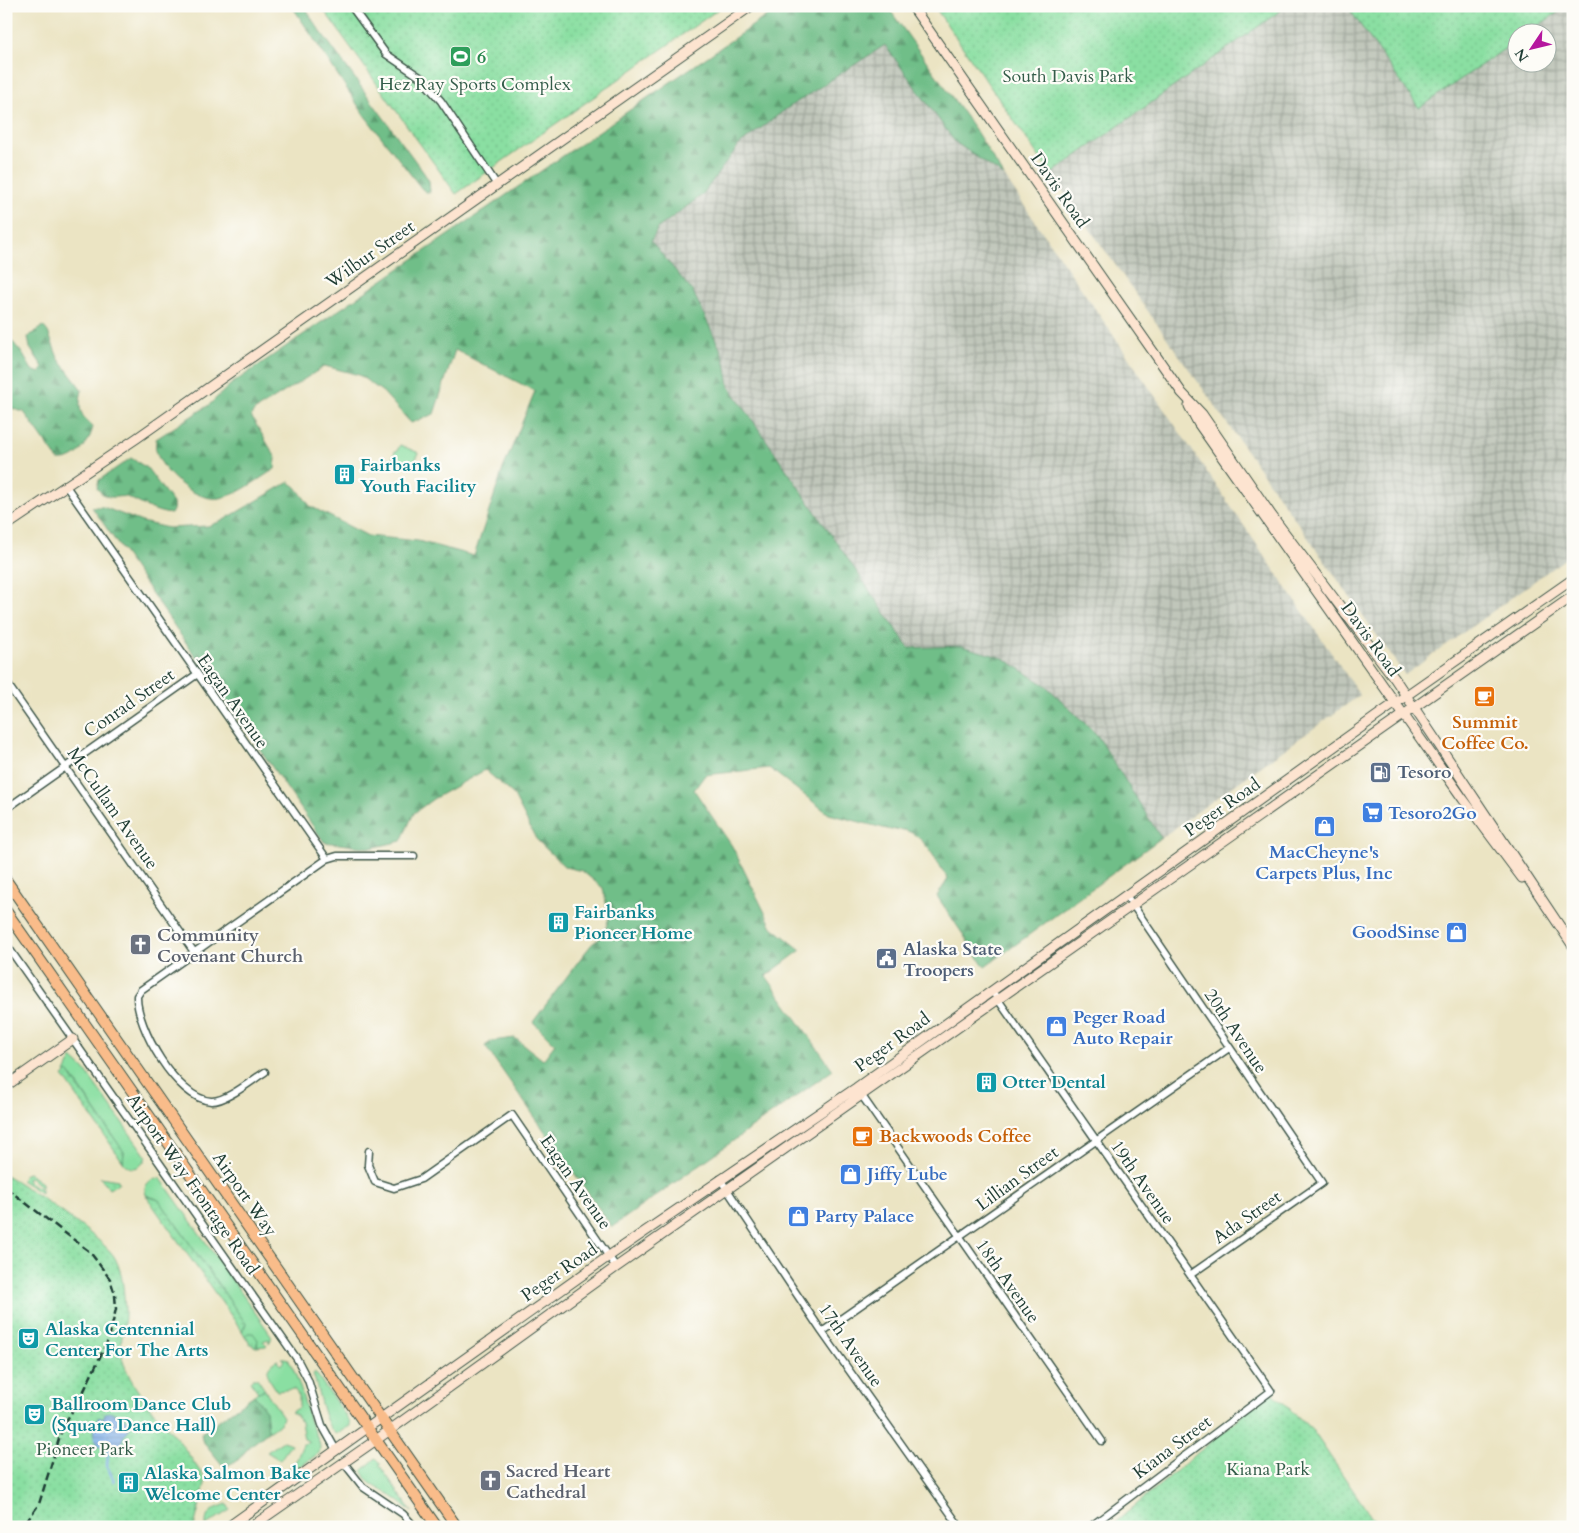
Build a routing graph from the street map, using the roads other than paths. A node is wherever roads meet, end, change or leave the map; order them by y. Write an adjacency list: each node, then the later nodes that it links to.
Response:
1 (351, 6): 4 (street)
2 (751, 6): 4 (main road, Wilbur Street)
3 (912, 6): 5 (main road, Davis Road)
4 (497, 185): 6 (main road, Wilbur Street)
5 (1182, 393): 12 (main road, Davis Road); 13 (main road, Davis Road)
6 (66, 486): 7 (main road, Wilbur Street); 10 (street, Eagan Avenue)
7 (6, 526)
8 (1573, 579): 12 (main road, Peger Road)
9 (1573, 596): 14 (main road, Peger Road)
10 (196, 675): 16 (street, Conrad Street); 19 (street, Eagan Avenue)
11 (6, 682): 16 (street, McCullam Avenue)
12 (1406, 696): 13 (main road, Peger Road); 14 (main road, Davis Road)
13 (1396, 703): 15 (main road, Davis Road); 21 (main road, Peger Road)
14 (1413, 707): 15 (main road, Peger Road); 22 (main road, Davis Road)
15 (1404, 714): 22 (main road, Davis Road); 23 (main road, Peger Road)
16 (66, 767): 17 (street, Conrad Street); 27 (street, McCullam Avenue)
17 (6, 808)
18 (414, 856): 19 (street)
19 (327, 859): 27 (street)
20 (6, 880): 46 (main road, Airport Way)
21 (1126, 895): 23 (street, 20th Avenue); 28 (main road, Peger Road)
22 (1540, 899): 26 (main road, Davis Road)
23 (1132, 904): 29 (main road, Peger Road); 31 (street, 20th Avenue)
24 (6, 911): 47 (main road, Airport Way)
25 (6, 944): 30 (street, Airport Way Frontage Road)
26 (1573, 946)
27 (194, 952): 32 (street)
28 (992, 991): 29 (street, 19th Avenue); 34 (main road, Peger Road)
29 (998, 999): 34 (main road, Peger Road); 35 (street, 19th Avenue)
30 (73, 1039): 33 (main road); 51 (street, Airport Way Frontage Road)
31 (1229, 1048): 35 (street, Lillian Street); 38 (street, 20th Avenue)
32 (265, 1072)
33 (6, 1086)
34 (858, 1091): 37 (main road, Peger Road); 39 (main road, Peger Road); 40 (street, 18th Avenue)
35 (1095, 1140): 40 (street, Lillian Street); 43 (street, 19th Avenue)
36 (369, 1150): 41 (street, Eagan Avenue)
37 (720, 1179): 39 (street, 17th Avenue); 41 (main road, Peger Road)
38 (1322, 1183): 43 (street, Ada Street)
39 (727, 1189): 42 (main road, Peger Road); 44 (street, 17th Avenue)
40 (959, 1238): 44 (street, Lillian Street); 50 (street, 18th Avenue)
41 (609, 1256): 42 (street, Eagan Avenue); 46 (main road, Peger Road)
42 (616, 1267): 48 (main road, Peger Road)
43 (1190, 1275): 45 (street, 19th Avenue)
44 (822, 1332): 58 (street, 17th Avenue)
45 (1271, 1391): 59 (street, Kiana Street)
46 (382, 1419): 47 (main road, Peger Road); 48 (main road, Airport Way)
47 (367, 1427): 49 (main road, Airport Way); 51 (main road, Peger Road)
48 (390, 1430): 49 (main road, Peger Road); 57 (main road, Airport Way)
49 (376, 1440): 52 (main road, Peger Road); 56 (main road, Airport Way)
50 (1102, 1441)
51 (336, 1450): 53 (main road, Peger Road)
52 (344, 1462): 54 (main road, Peger Road); 55 (street)
53 (228, 1527)
54 (250, 1527)
55 (415, 1527)
56 (437, 1527)
57 (457, 1527)
58 (960, 1527)
59 (1090, 1527)

